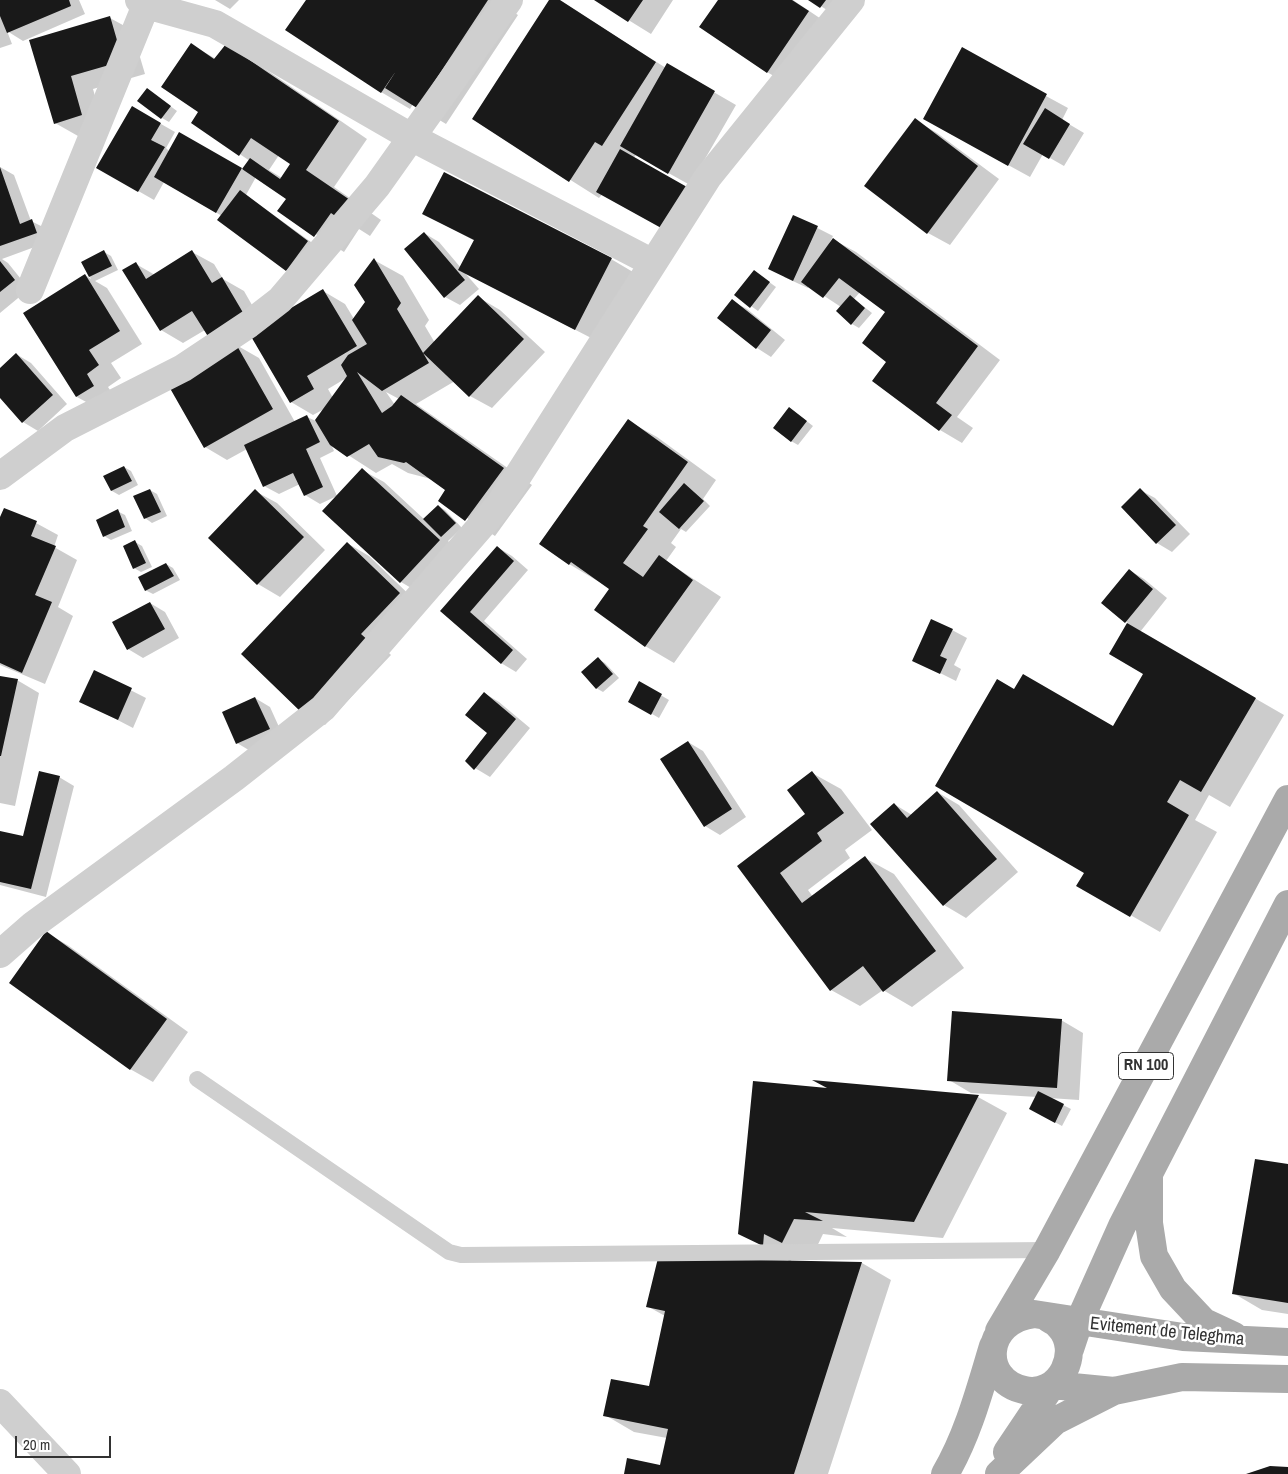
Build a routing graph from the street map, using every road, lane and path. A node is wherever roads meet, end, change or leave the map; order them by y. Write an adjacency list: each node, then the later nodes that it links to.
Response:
1 (509, 0): 4 (street)
2 (851, 0): 5 (street)
3 (143, 3): 4 (street); 6 (street)
4 (412, 137): 5 (street); 7 (street)
5 (653, 263): 10 (street)
6 (30, 290)
7 (0, 476)
8 (1288, 799): 13 (main road, RN 100)
9 (1288, 904): 12 (main road, RN 100)
10 (0, 954)
11 (197, 1079): 13 (lane)
12 (1149, 1170): 15 (main road, RN 100); 17 (main road)
13 (1047, 1250): 16 (main road, RN 100)
14 (1046, 1317): 15 (main road, Evitement de Teleghma); 16 (main road); 19 (main road)
15 (1079, 1322): 17 (main road, Evitement de Teleghma); 19 (main road, RN 100)
16 (997, 1337): 21 (main road); 25 (main road, RN 100)
17 (1245, 1341): 18 (main road, Evitement de Teleghma)
18 (1288, 1342)
19 (1070, 1349): 21 (main road)
20 (1288, 1379): 22 (main road)
21 (1052, 1385): 22 (main road); 26 (main road)
22 (1114, 1391): 27 (main road)
23 (0, 1403): 24 (street)
24 (67, 1474)
25 (946, 1474)
26 (992, 1474)
27 (999, 1474)

